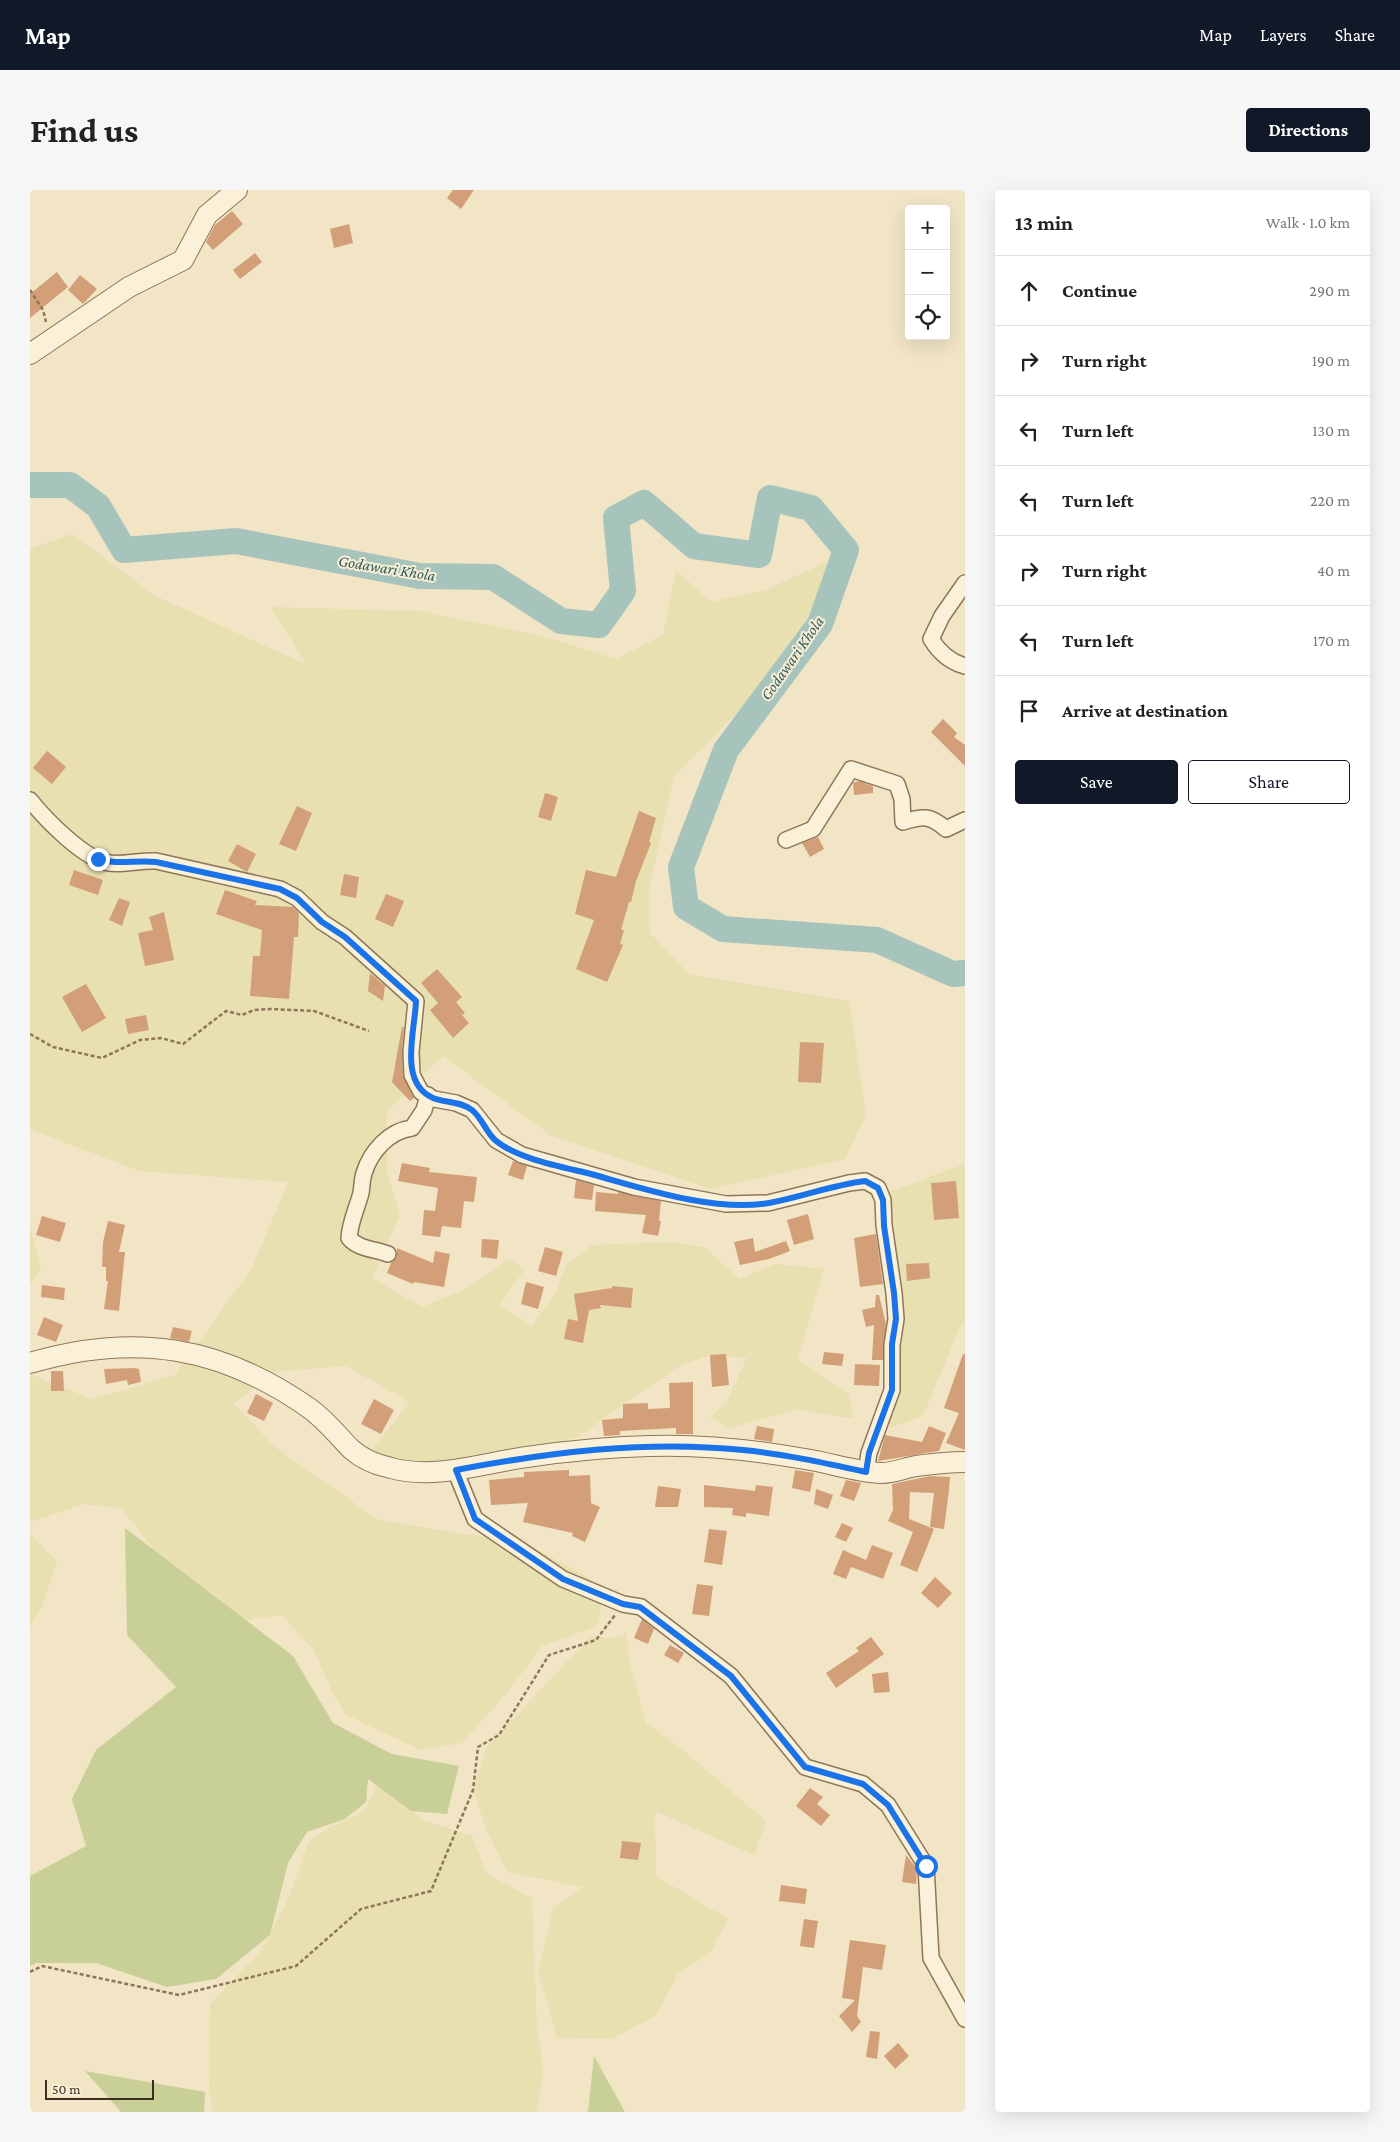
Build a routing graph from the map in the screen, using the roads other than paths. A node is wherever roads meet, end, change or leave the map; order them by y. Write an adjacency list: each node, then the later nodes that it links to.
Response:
1 (237, 190): 2 (street)
2 (30, 354)
3 (965, 583): 4 (street)
4 (965, 666)
5 (30, 800): 8 (street)
6 (965, 820): 7 (street)
7 (786, 840)
8 (428, 1096): 9 (street); 13 (street)
9 (388, 1254)
10 (30, 1363): 12 (street)
11 (965, 1462): 13 (street)
12 (456, 1470): 13 (street); 14 (street)
13 (866, 1472)
14 (965, 2019)

